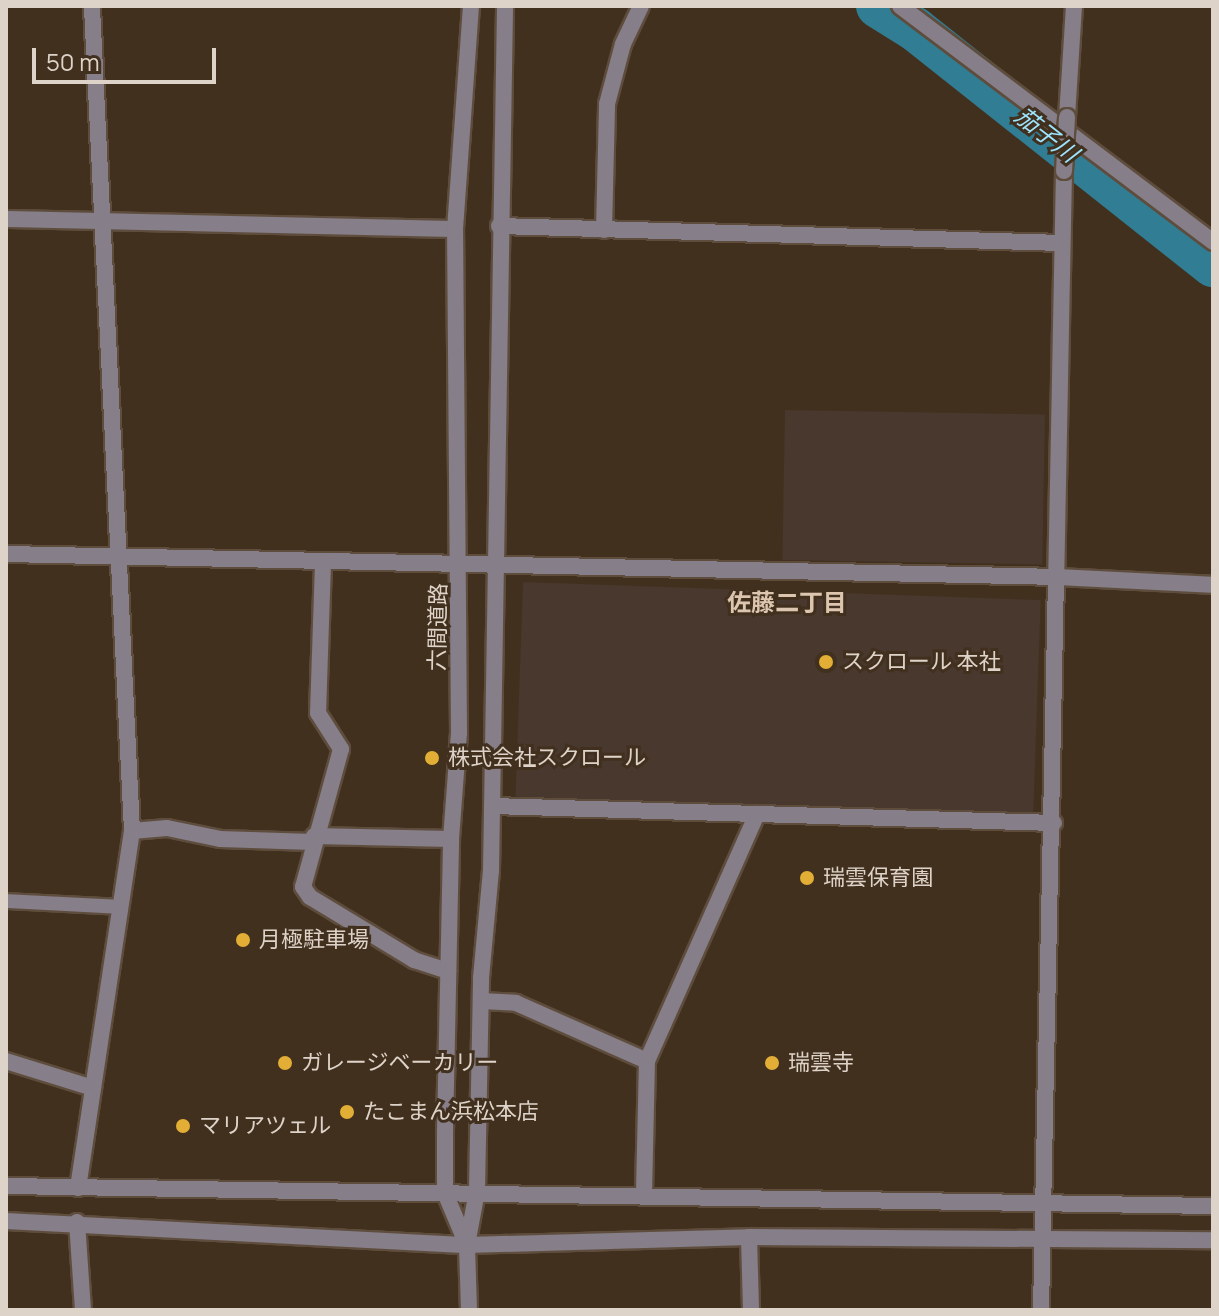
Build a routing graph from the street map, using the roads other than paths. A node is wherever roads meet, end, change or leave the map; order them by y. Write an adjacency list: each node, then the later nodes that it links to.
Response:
1 (92, 6): 8 (street)
2 (471, 6): 10 (street, 六間道路)
3 (505, 6): 9 (street, 六間道路)
4 (641, 6): 11 (street)
5 (900, 6): 12 (street)
6 (1074, 6): 13 (street, bridge)
7 (6, 219): 8 (street)
8 (103, 222): 10 (street); 15 (street)
9 (499, 226): 11 (street); 18 (street, 六間道路)
10 (455, 229): 17 (street, 六間道路)
11 (604, 230): 13 (street)
12 (1213, 242)
13 (1061, 243): 19 (street)
14 (6, 554): 15 (street)
15 (121, 555): 16 (street); 24 (street)
16 (323, 563): 17 (street); 25 (street)
17 (460, 563): 18 (street); 26 (street, 六間道路)
18 (496, 564): 19 (street); 21 (street, 六間道路)
19 (1056, 577): 20 (street); 23 (street)
20 (1213, 585)
21 (492, 806): 22 (street); 30 (street, 六間道路)
22 (757, 814): 23 (street); 32 (street)
23 (1054, 823): 39 (street)
24 (132, 831): 25 (street); 28 (street)
25 (313, 839): 26 (street); 29 (street)
26 (451, 839): 29 (street, 六間道路)
27 (6, 901): 28 (lane)
28 (120, 907): 33 (street)
29 (448, 971): 37 (street, 六間道路)
30 (481, 1001): 32 (street); 36 (street, 六間道路)
31 (6, 1061): 33 (street)
32 (647, 1061): 38 (street)
33 (93, 1088): 35 (street)
34 (6, 1186): 35 (street)
35 (78, 1188): 37 (street)
36 (477, 1191): 37 (street); 38 (street); 46 (street, 六間道路)
37 (445, 1193): 46 (street, 六間道路)
38 (644, 1193): 39 (street)
39 (1043, 1203): 40 (street); 44 (street)
40 (1213, 1206)
41 (6, 1221): 42 (street)
42 (77, 1222): 46 (street); 47 (street)
43 (749, 1237): 44 (street); 46 (street); 49 (street)
44 (1042, 1237): 45 (street); 50 (street)
45 (1213, 1240)
46 (467, 1245): 48 (street, 六間道路)
47 (83, 1310)
48 (469, 1310)
49 (751, 1310)
50 (1041, 1310)

